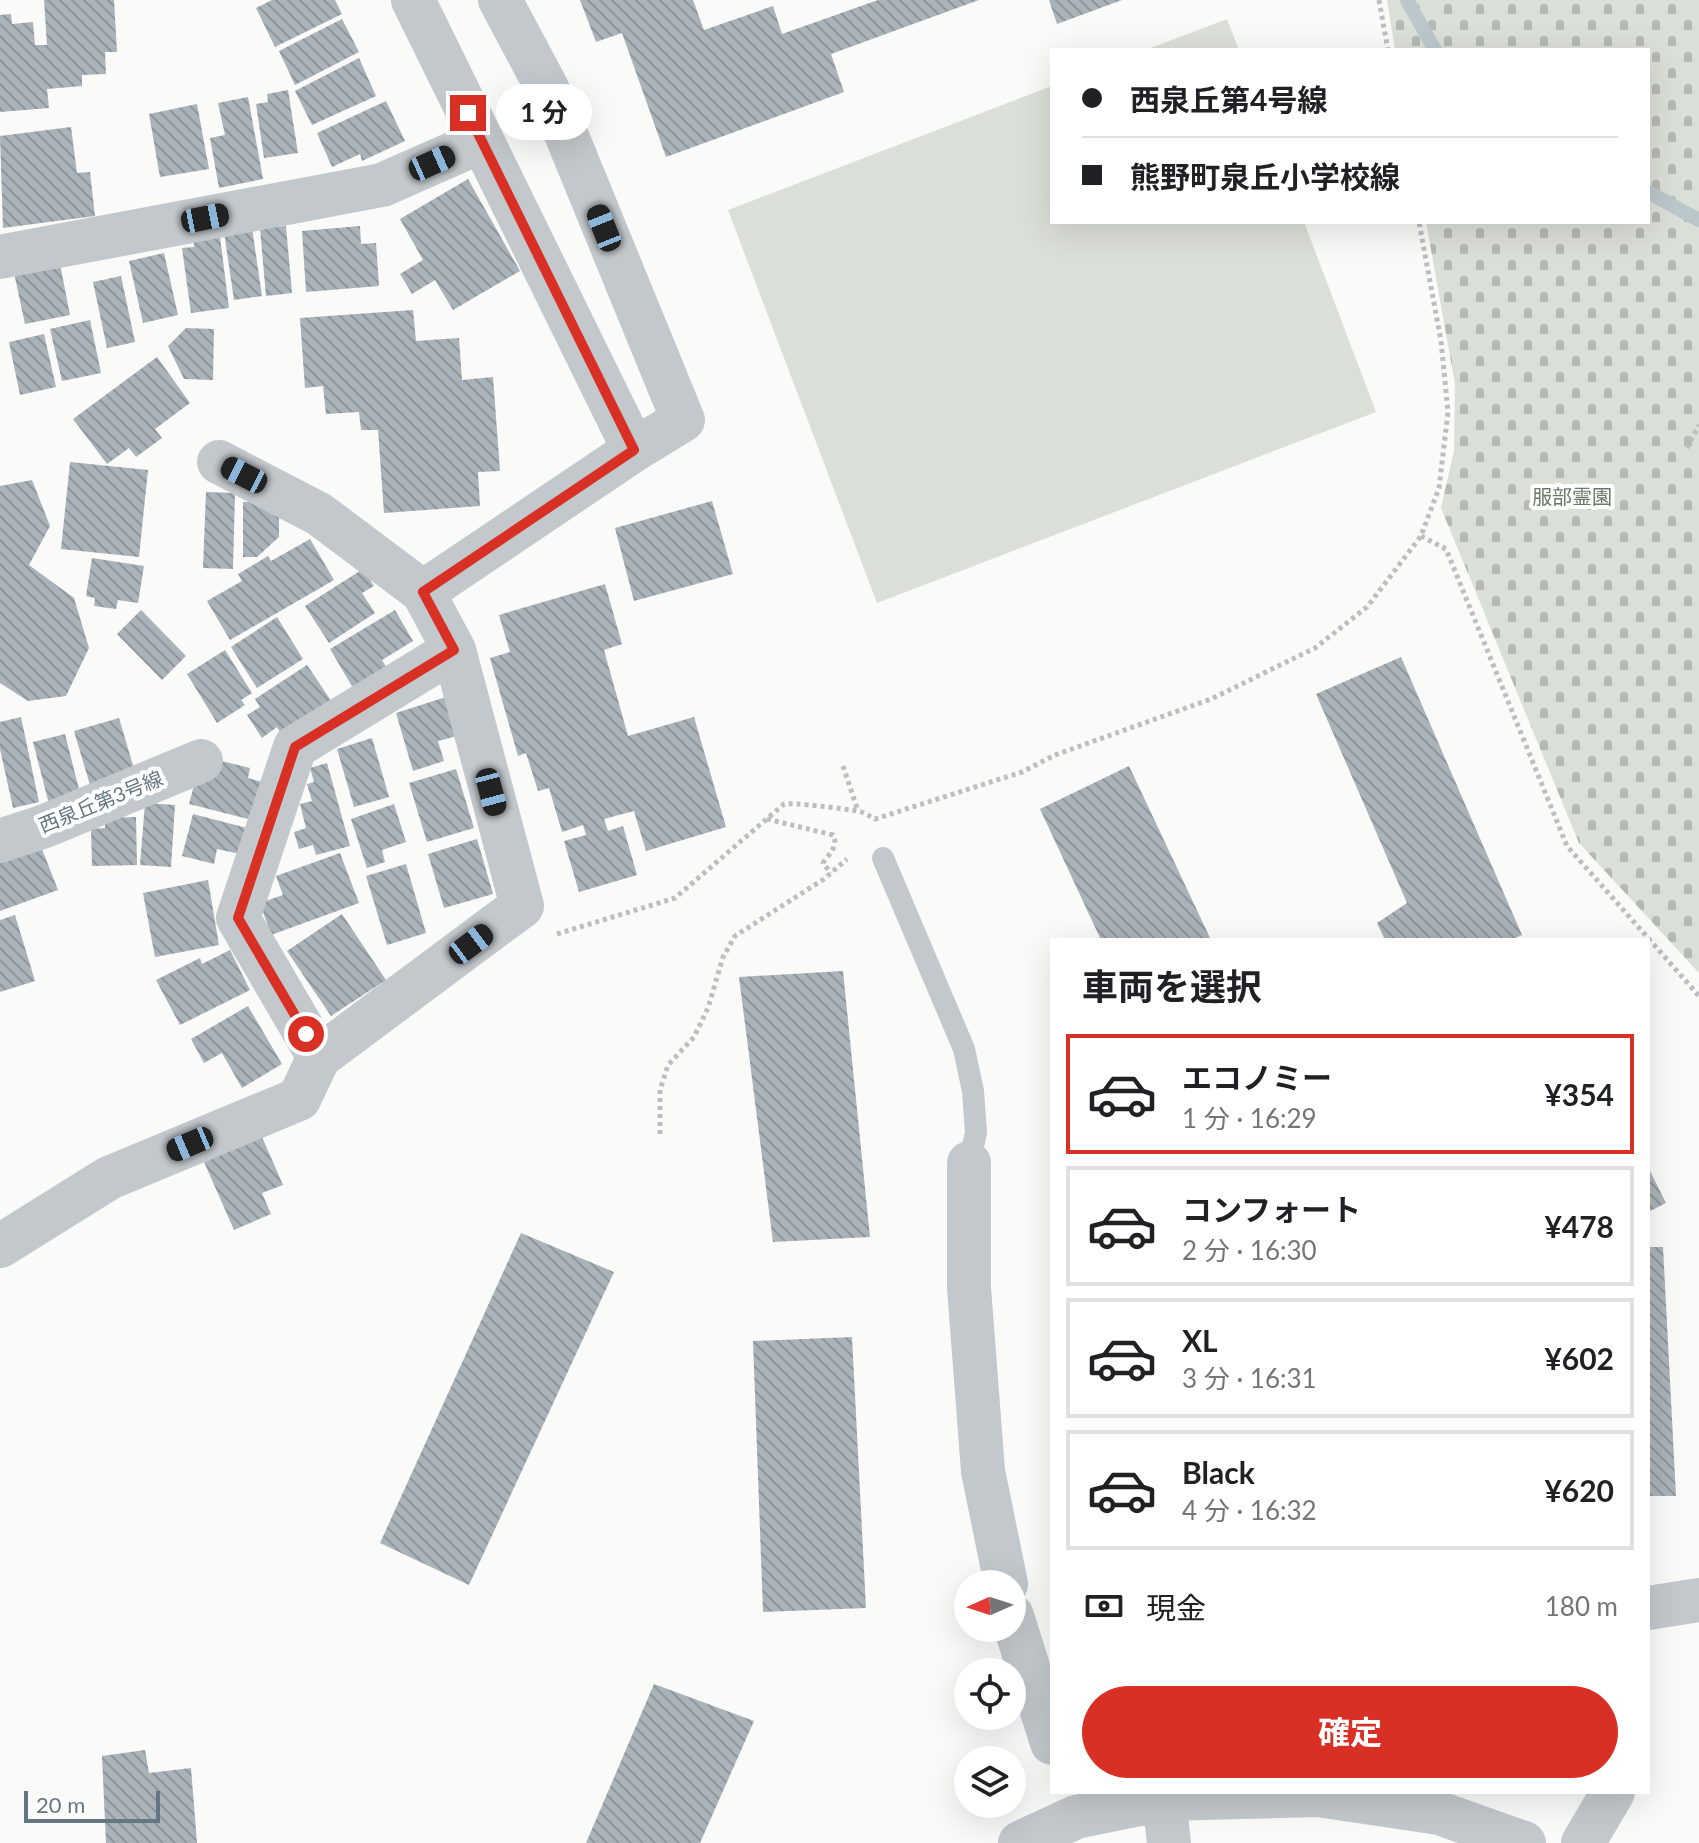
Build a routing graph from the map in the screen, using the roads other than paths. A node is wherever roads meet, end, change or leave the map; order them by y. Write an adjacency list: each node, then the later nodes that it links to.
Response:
1 (413, 0): 3 (street)
2 (500, 0): 5 (street)
3 (482, 141): 4 (street); 5 (street)
4 (0, 257)
5 (634, 450): 7 (street)
6 (219, 462): 7 (street)
7 (423, 592): 8 (street)
8 (454, 650): 12 (street); 12 (street)
9 (201, 761): 10 (street, 西泉丘第3号線)
10 (0, 841)
11 (883, 858): 13 (lane)
12 (319, 1057): 14 (street)
13 (969, 1163): 15 (street)
14 (0, 1246)
15 (1003, 1570)
16 (1699, 1600): 17 (street)
17 (1650, 1608)
18 (1020, 1642): 19 (street)
19 (1050, 1737)
20 (1612, 1794): 26 (street)
21 (1164, 1799): 22 (street); 24 (street); 25 (street)
22 (1072, 1804): 23 (street)
23 (1020, 1843)
24 (1169, 1843)
25 (1524, 1843)
26 (1583, 1843)

